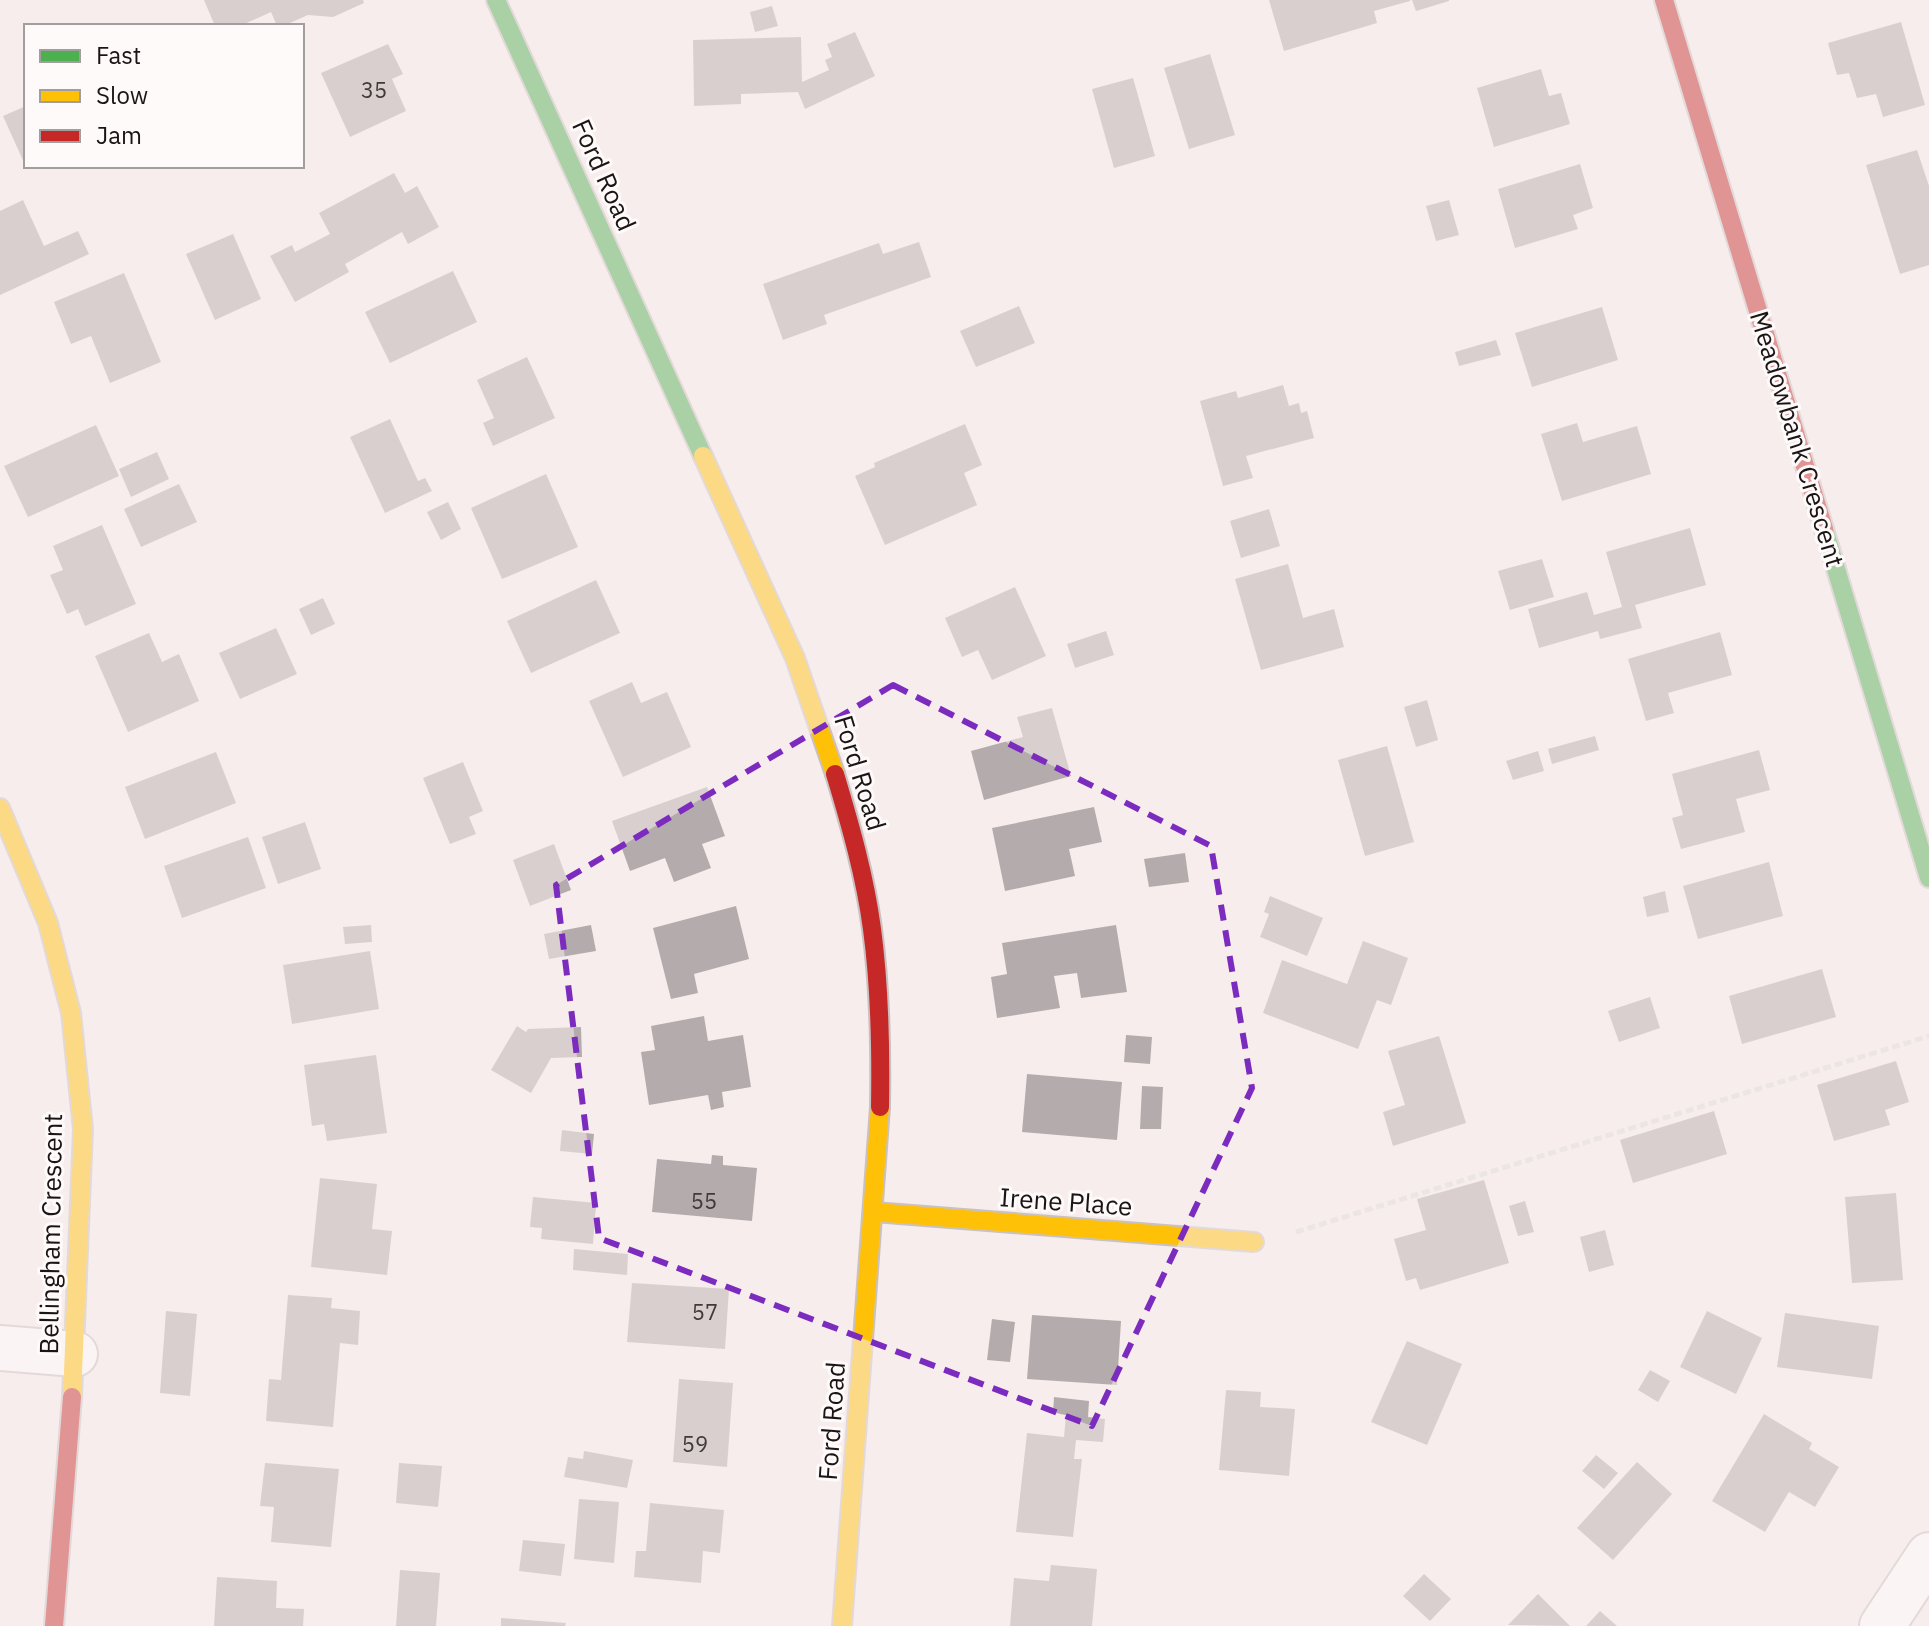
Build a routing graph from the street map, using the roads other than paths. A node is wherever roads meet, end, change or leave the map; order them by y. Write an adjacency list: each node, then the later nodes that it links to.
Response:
1 (496, 0): 5 (street, Ford Road)
2 (1664, 0): 4 (street, Meadowbank Crescent)
3 (0, 808): 8 (street, Bellingham Crescent)
4 (1929, 878)
5 (874, 1212): 6 (street, Irene Place); 11 (street, Ford Road)
6 (1254, 1242)
7 (0, 1348): 8 (street)
8 (75, 1354): 10 (street, Bellingham Crescent)
9 (1929, 1555): 12 (street)
10 (54, 1626)
11 (842, 1626)
12 (1882, 1626)

